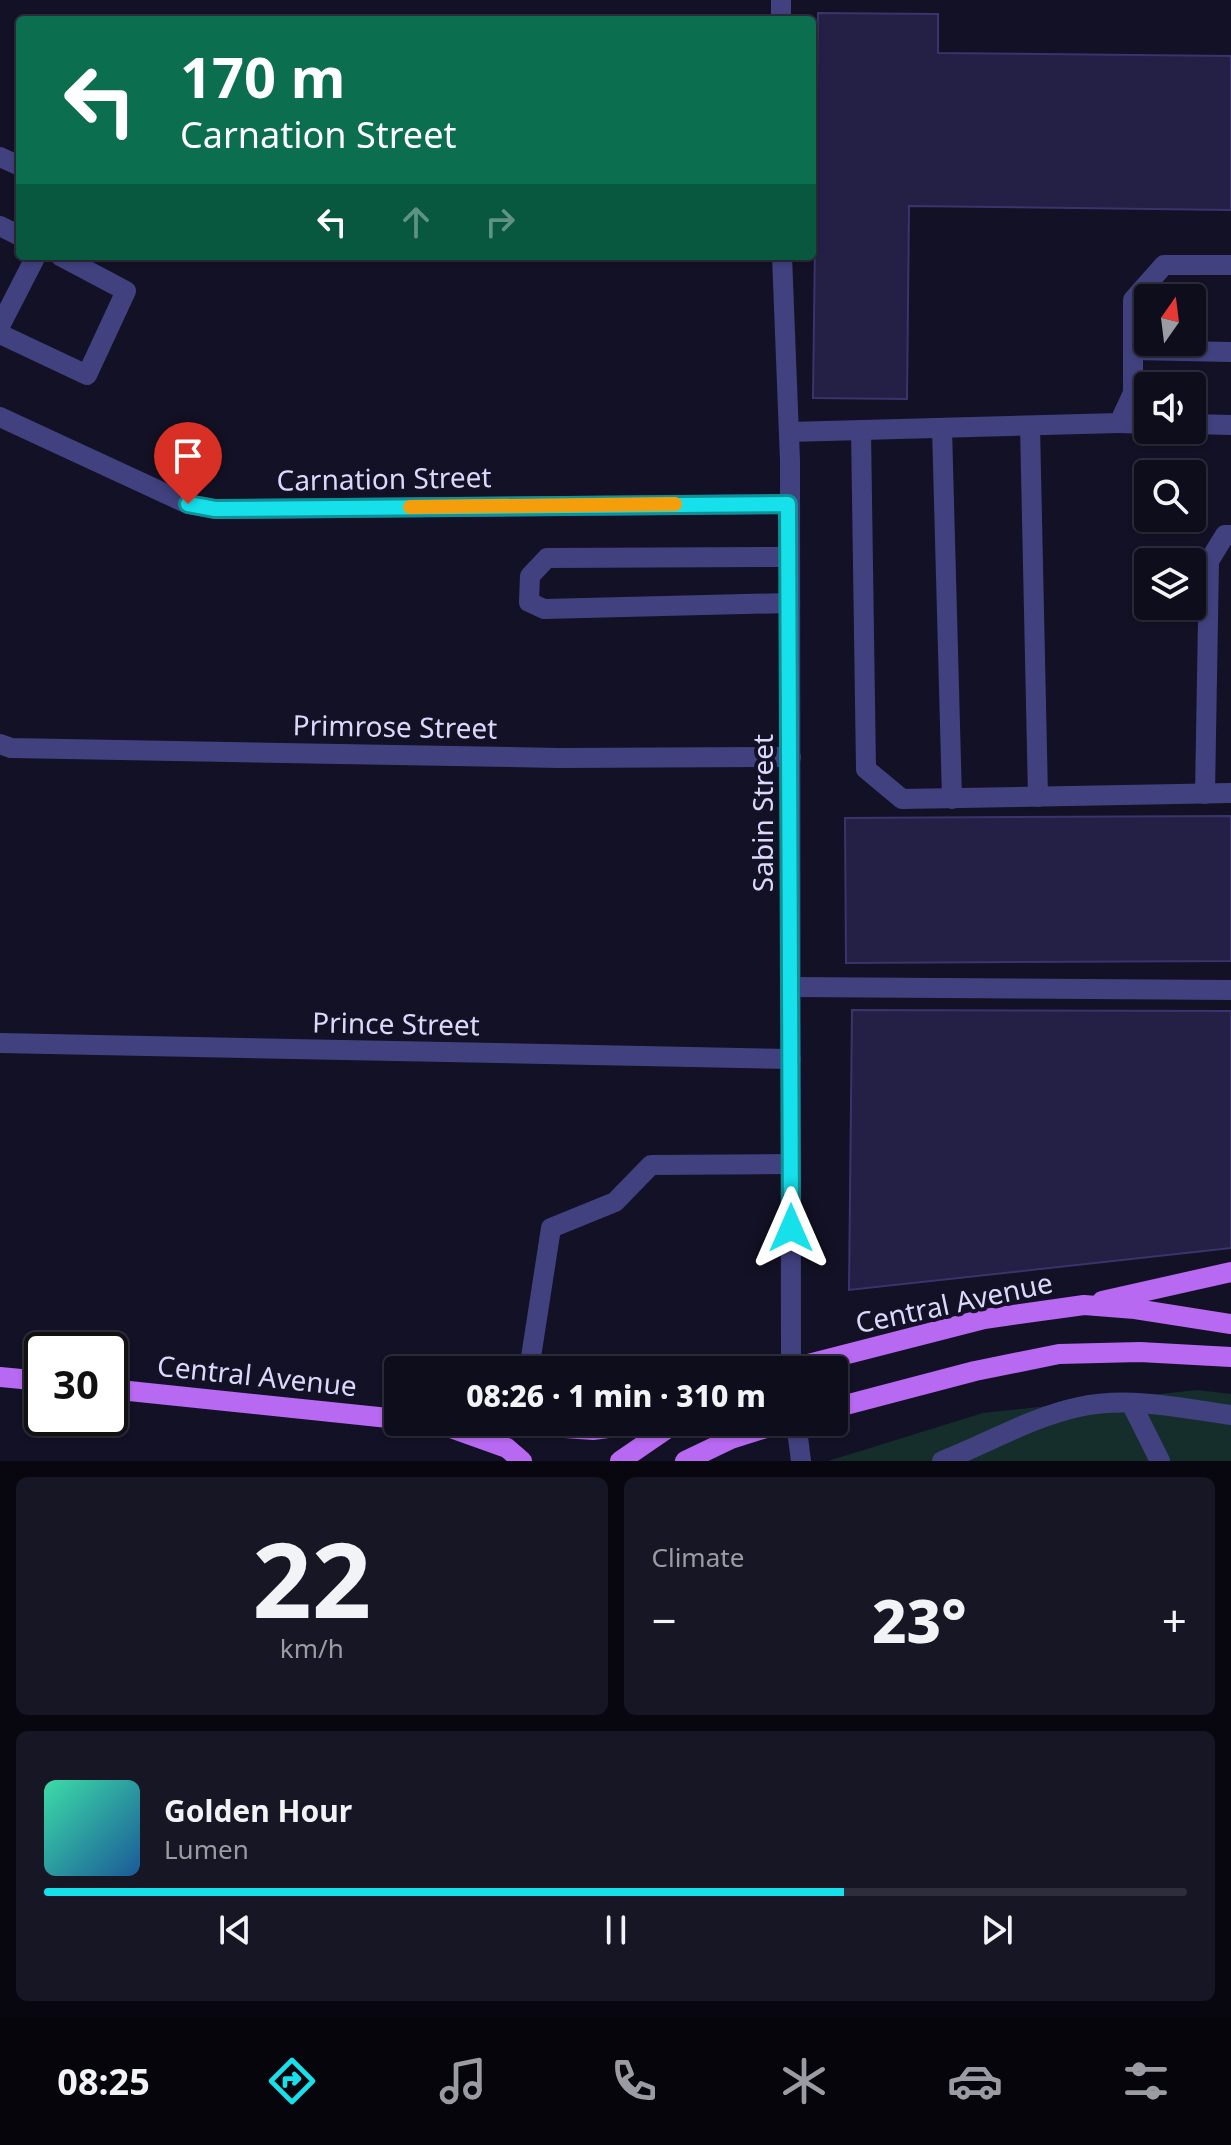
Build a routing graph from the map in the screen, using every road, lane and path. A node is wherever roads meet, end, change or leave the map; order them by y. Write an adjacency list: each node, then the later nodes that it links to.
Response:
1 (34, 260): 5 (street)
2 (68, 260): 6 (street)
3 (782, 260): 17 (street, Sabin Street)
4 (1231, 265): 7 (street)
5 (0, 326)
6 (0, 334)
7 (1133, 350): 8 (street); 10 (street)
8 (1231, 352)
9 (0, 417): 18 (street, Carnation Street)
10 (1119, 423): 11 (street); 14 (street)
11 (1134, 424)
12 (1206, 424): 13 (street)
13 (1231, 425)
14 (1030, 426): 15 (street); 26 (street)
15 (942, 428): 16 (street); 27 (street)
16 (861, 430): 17 (street); 27 (street)
17 (789, 432): 18 (street, Sabin Street)
18 (788, 504): 20 (street, Sabin Street)
19 (1231, 535): 25 (street)
20 (789, 557): 21 (street, Sabin Street); 21 (street)
21 (789, 603): 23 (street, Sabin Street)
22 (0, 744): 23 (street, Primrose Street)
23 (791, 757): 28 (street, Sabin Street)
24 (1231, 793): 25 (street)
25 (1205, 794): 26 (street)
26 (1038, 797): 27 (street)
27 (952, 799)
28 (791, 987): 29 (street); 31 (street, Sabin Street)
29 (1231, 990)
30 (0, 1043): 31 (street, Prince Street)
31 (791, 1059): 32 (street, Sabin Street)
32 (791, 1164): 36 (street); 37 (street, Sabin Street)
33 (1231, 1272): 34 (main road)
34 (1084, 1305): 35 (main road, Central Avenue); 38 (main road, Central Avenue)
35 (1231, 1324)
36 (531, 1356)
37 (789, 1356)
38 (840, 1356)
39 (1231, 1357): 44 (main road)
40 (0, 1377): 41 (main road)
41 (24, 1379)
42 (128, 1391): 46 (main road, Central Avenue)
43 (1131, 1403): 45 (street); 51 (street); 57 (street)
44 (848, 1404)
45 (1231, 1415)
46 (384, 1418)
47 (469, 1436): 52 (main road)
48 (657, 1436): 53 (main road)
49 (741, 1436): 54 (main road)
50 (798, 1436): 55 (street)
51 (979, 1455): 56 (street)
52 (522, 1461)
53 (620, 1461)
54 (685, 1461)
55 (801, 1461)
56 (942, 1461)
57 (1160, 1461)

